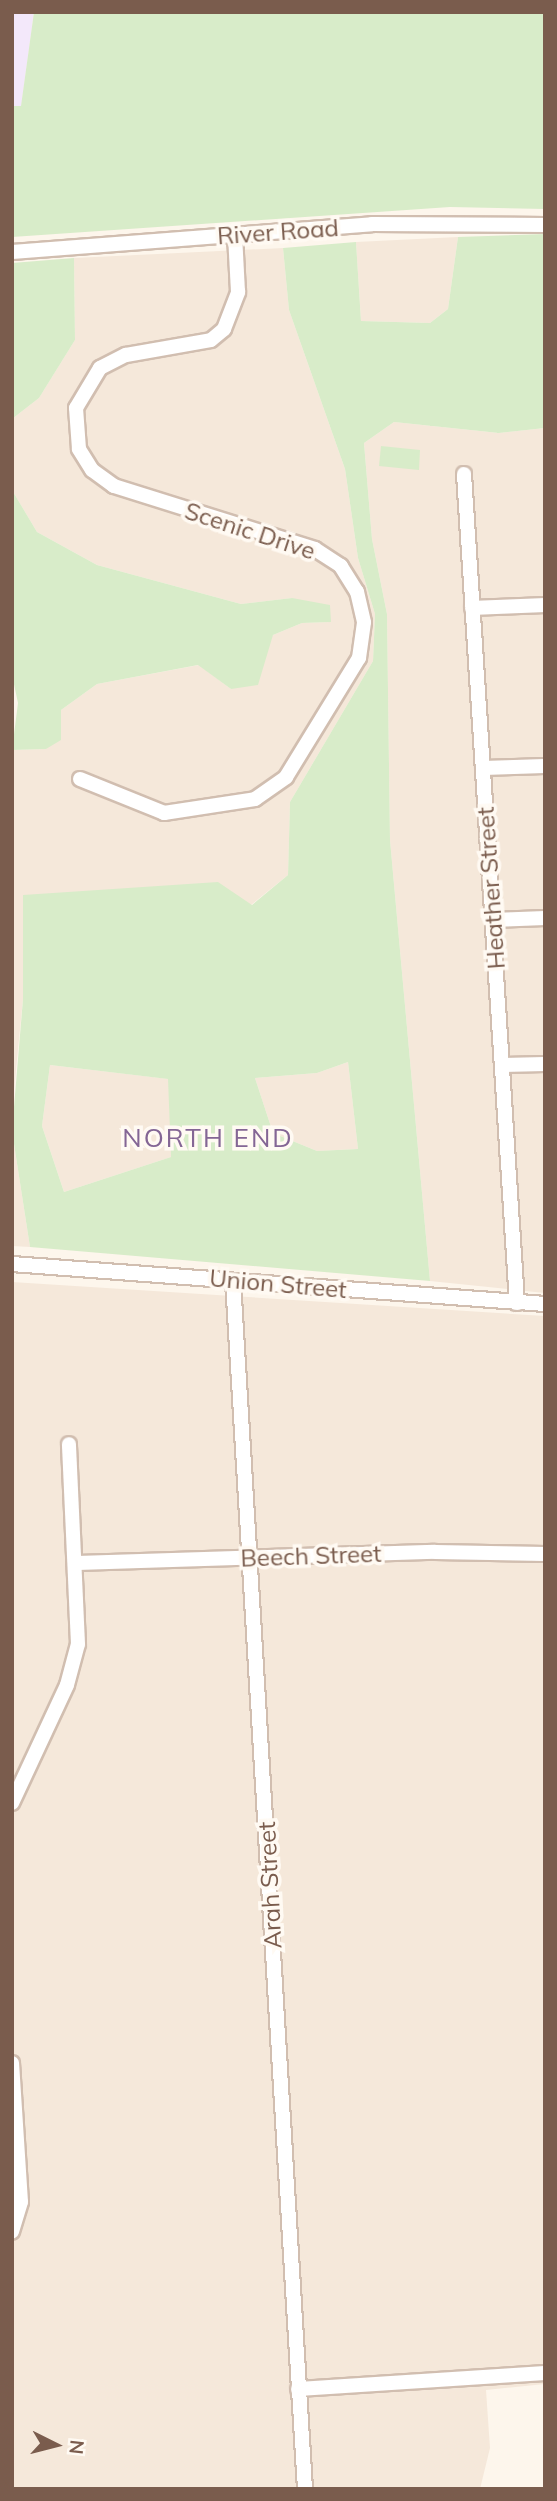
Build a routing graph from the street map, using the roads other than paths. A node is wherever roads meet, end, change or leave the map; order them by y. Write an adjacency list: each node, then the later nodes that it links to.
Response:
1 (545, 225): 2 (street, River Road)
2 (235, 235): 3 (street, River Road); 9 (street, Scenic Drive)
3 (12, 252)
4 (464, 474): 6 (street, Heather Street)
5 (545, 606): 6 (street)
6 (472, 608): 8 (street, Heather Street)
7 (545, 766): 8 (street)
8 (483, 768): 11 (street, Heather Street)
9 (80, 779)
10 (545, 918): 11 (street)
11 (493, 920): 13 (street, Heather Street)
12 (545, 1064): 13 (street)
13 (503, 1065): 16 (street, Heather Street)
14 (12, 1264): 15 (street, Union Street)
15 (233, 1281): 16 (street, Union Street); 20 (street, Arah Street)
16 (517, 1303): 17 (street, Union Street)
17 (545, 1304)
18 (69, 1444): 21 (street)
19 (545, 1554): 20 (street, Beech Street)
20 (252, 1559): 21 (street, Beech Street); 26 (street, Arah Street)
21 (77, 1563): 22 (street)
22 (12, 1803)
23 (12, 2063): 24 (street)
24 (12, 2232)
25 (545, 2373): 26 (street)
26 (298, 2389): 27 (street, Arah Street)
27 (305, 2489)

